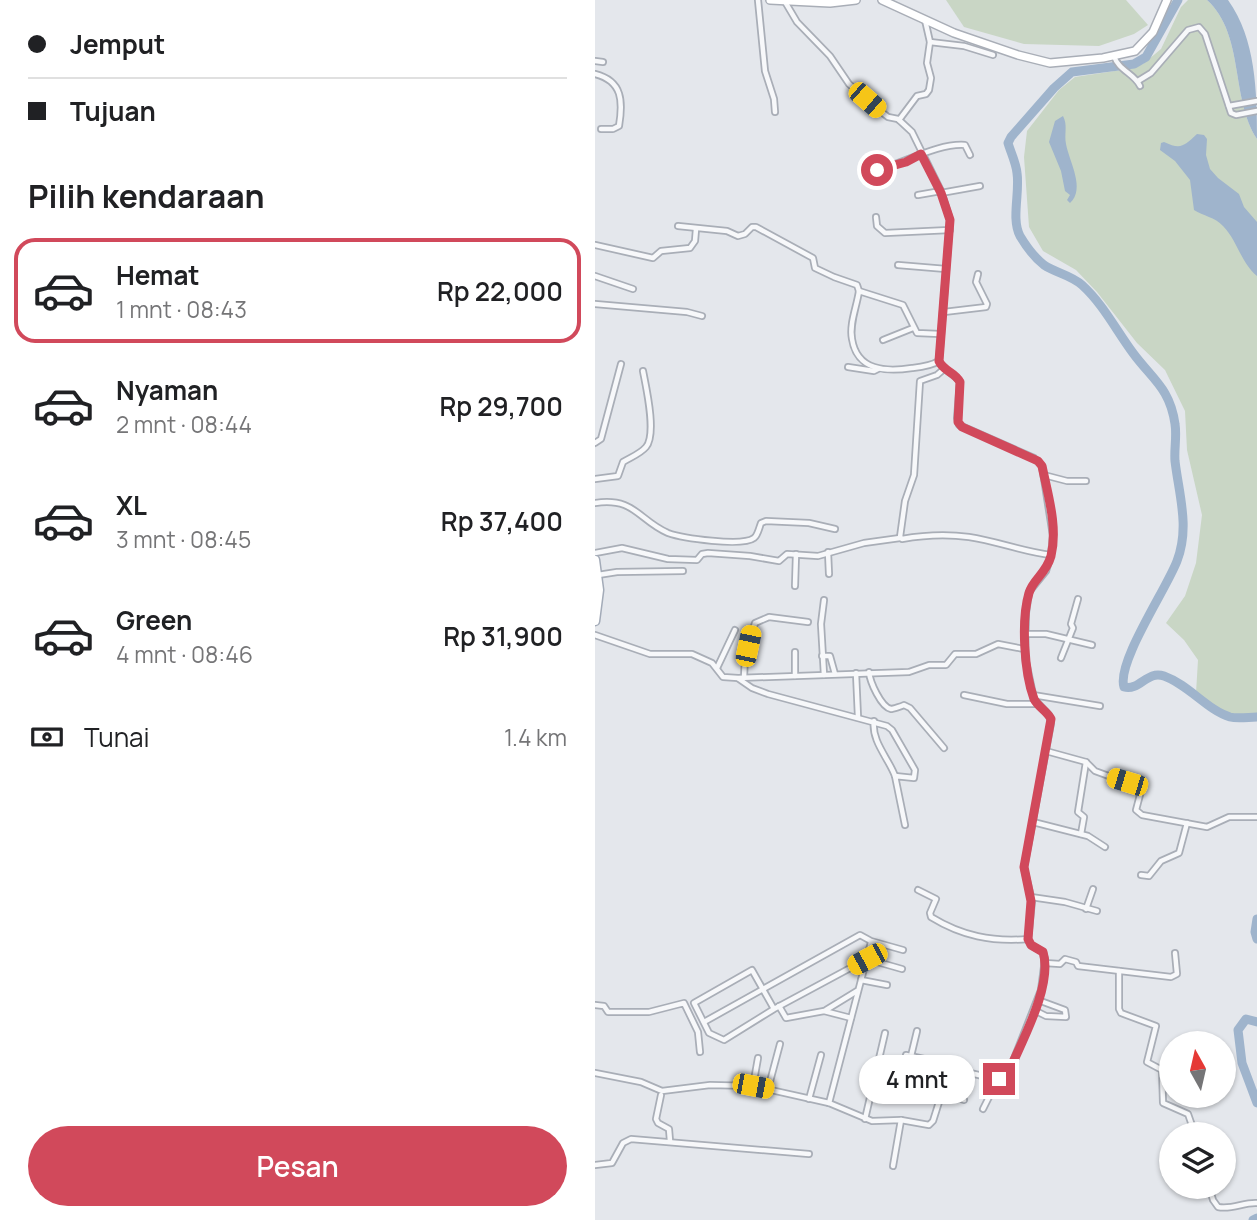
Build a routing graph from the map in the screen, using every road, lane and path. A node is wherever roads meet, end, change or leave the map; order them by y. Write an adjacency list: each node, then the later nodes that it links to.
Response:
1 (758, 0): 17 (street)
2 (770, 0): 3 (street)
3 (784, 0): 4 (street); 18 (street)
4 (856, 0)
5 (1167, 0): 10 (street)
6 (883, 1): 7 (street)
7 (925, 20): 8 (street); 10 (street)
8 (930, 42): 9 (street); 18 (street)
9 (993, 55)
10 (1115, 59): 15 (street)
11 (595, 61): 12 (street)
12 (603, 62)
13 (595, 74): 19 (street)
14 (1257, 101): 15 (street)
15 (1229, 106): 16 (street)
16 (1257, 111)
17 (775, 112)
18 (899, 120): 20 (street)
19 (601, 129)
20 (921, 154): 21 (street); 22 (street); 24 (street)
21 (971, 155)
22 (877, 170)
23 (981, 186): 24 (street)
24 (941, 192): 25 (street); 29 (street)
25 (918, 195)
26 (876, 217): 29 (street)
27 (678, 226): 28 (street)
28 (696, 229): 30 (street); 36 (street)
29 (950, 230): 32 (street)
30 (595, 245)
31 (898, 265): 32 (street)
32 (946, 269): 38 (street)
33 (978, 274): 38 (street)
34 (595, 276): 35 (street)
35 (633, 289)
36 (859, 291): 40 (street); 46 (street)
37 (595, 304): 39 (street)
38 (944, 312): 41 (street)
39 (702, 316)
40 (913, 328): 41 (street); 42 (street)
41 (940, 334): 43 (street)
42 (883, 340)
43 (939, 361): 46 (street); 47 (street)
44 (621, 365): 49 (street)
45 (848, 367): 46 (street)
46 (879, 369)
47 (944, 369): 50 (street); 55 (street)
48 (643, 371): 51 (street)
49 (595, 443)
50 (1044, 475): 52 (street); 59 (street)
51 (595, 479)
52 (1086, 481)
53 (595, 503): 54 (street)
54 (835, 529)
55 (900, 538): 56 (street); 59 (street)
56 (828, 552): 58 (street); 62 (street)
57 (595, 553): 58 (street)
58 (796, 554): 64 (street)
59 (1051, 555): 70 (street)
60 (595, 560): 63 (main road)
61 (683, 571): 63 (street)
62 (829, 574)
63 (597, 575): 67 (main road)
64 (795, 586)
65 (1078, 599): 72 (street)
66 (824, 600): 76 (street)
67 (595, 621)
68 (809, 622): 84 (street)
69 (735, 630): 78 (street)
70 (1026, 634): 72 (street); 74 (street)
71 (595, 635): 78 (street)
72 (1067, 639): 73 (street); 77 (street)
73 (1092, 645)
74 (1024, 649): 79 (street); 86 (street)
75 (795, 652): 83 (street)
76 (822, 656): 81 (street); 82 (street)
77 (1062, 658)
78 (717, 668): 84 (street)
79 (869, 672): 80 (street); 91 (street)
80 (856, 673): 81 (street); 89 (street)
81 (835, 674): 82 (street)
82 (824, 675): 83 (street)
83 (795, 676): 84 (street)
84 (741, 678): 89 (street)
85 (964, 695): 87 (street)
86 (1033, 695): 87 (street); 88 (street)
87 (1037, 704): 92 (street)
88 (1100, 706)
89 (857, 717): 90 (street)
90 (874, 722): 94 (street); 94 (street)
91 (944, 748)
92 (1046, 751): 93 (street); 96 (street)
93 (1087, 762): 97 (street); 99 (street)
94 (895, 776): 98 (street)
95 (1257, 817): 97 (street)
96 (1033, 822): 99 (street); 104 (street)
97 (1187, 823): 101 (street)
98 (905, 825)
99 (1081, 834): 100 (street)
100 (1105, 847)
101 (1141, 875)
102 (1093, 889): 105 (street)
103 (918, 890): 107 (street)
104 (1031, 897): 105 (street); 107 (street)
105 (1086, 909): 106 (street)
106 (1097, 911)
107 (1028, 939): 112 (street)
108 (871, 941): 109 (street); 111 (street); 117 (street)
109 (903, 950)
110 (1175, 953): 114 (street)
111 (867, 959): 113 (street); 115 (street); 121 (street)
112 (1045, 963): 114 (street); 119 (street)
113 (902, 969)
114 (1119, 971): 145 (street)
115 (862, 979): 116 (street); 118 (street)
116 (887, 985)
117 (763, 989): 121 (street); 125 (street); 125 (street)
118 (858, 991): 123 (street); 124 (street)
119 (1038, 1000): 122 (street); 122 (street)
120 (595, 1006): 129 (street)
121 (777, 1007): 123 (street); 125 (street)
122 (1034, 1010): 134 (street)
123 (824, 1011): 124 (street)
124 (851, 1018): 141 (street)
125 (704, 1022)
126 (917, 1031): 132 (street)
127 (885, 1033): 143 (street)
128 (780, 1044): 136 (street)
129 (700, 1052)
130 (821, 1055): 139 (street)
131 (758, 1058): 135 (street)
132 (953, 1071): 134 (street); 138 (street)
133 (595, 1073): 137 (street)
134 (999, 1079): 142 (street)
135 (753, 1086): 136 (street); 137 (street)
136 (768, 1089): 139 (street)
137 (662, 1093): 146 (street)
138 (941, 1093): 140 (street); 144 (street)
139 (809, 1098): 141 (street)
140 (964, 1100)
141 (829, 1103): 143 (street)
142 (983, 1109)
143 (865, 1119): 144 (street)
144 (901, 1120): 149 (street)
145 (1191, 1122)
146 (670, 1141): 147 (street); 148 (street)
147 (809, 1154)
148 (595, 1165)
149 (893, 1166)
150 (1213, 1199): 151 (street)
151 (1257, 1203)

